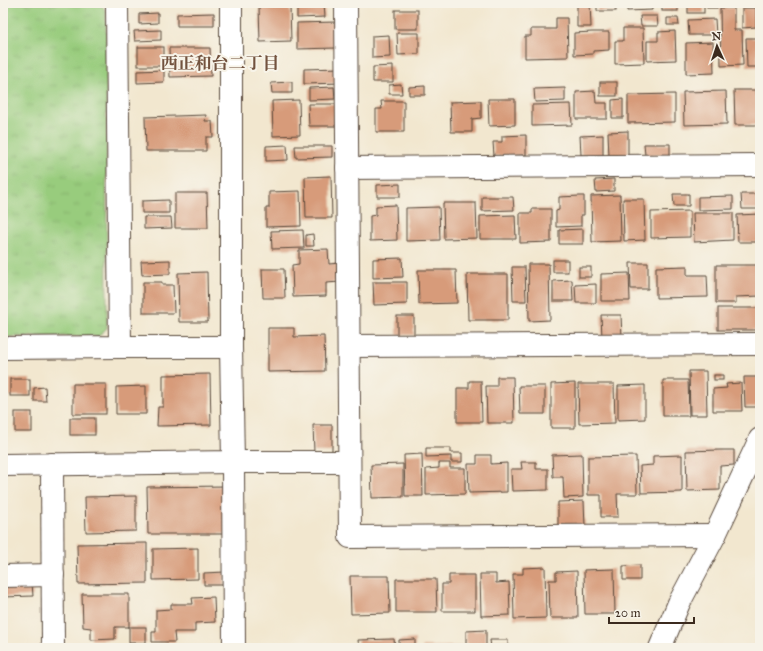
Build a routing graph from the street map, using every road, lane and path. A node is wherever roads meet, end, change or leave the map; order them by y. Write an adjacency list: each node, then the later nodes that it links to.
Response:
1 (117, 3): 8 (street)
2 (231, 3): 9 (street)
3 (346, 3): 5 (street)
4 (760, 165): 5 (street)
5 (347, 168): 7 (street)
6 (760, 344): 7 (street)
7 (349, 346): 13 (street)
8 (120, 347): 9 (street); 10 (street)
9 (231, 347): 12 (street)
10 (3, 348)
11 (760, 439): 16 (street)
12 (233, 462): 13 (street); 15 (street); 20 (street)
13 (350, 462): 16 (street)
14 (3, 464): 15 (street)
15 (52, 464): 17 (street)
16 (715, 535): 21 (street)
17 (53, 575): 18 (street); 19 (street)
18 (3, 576)
19 (53, 648)
20 (234, 648)
21 (660, 648)

